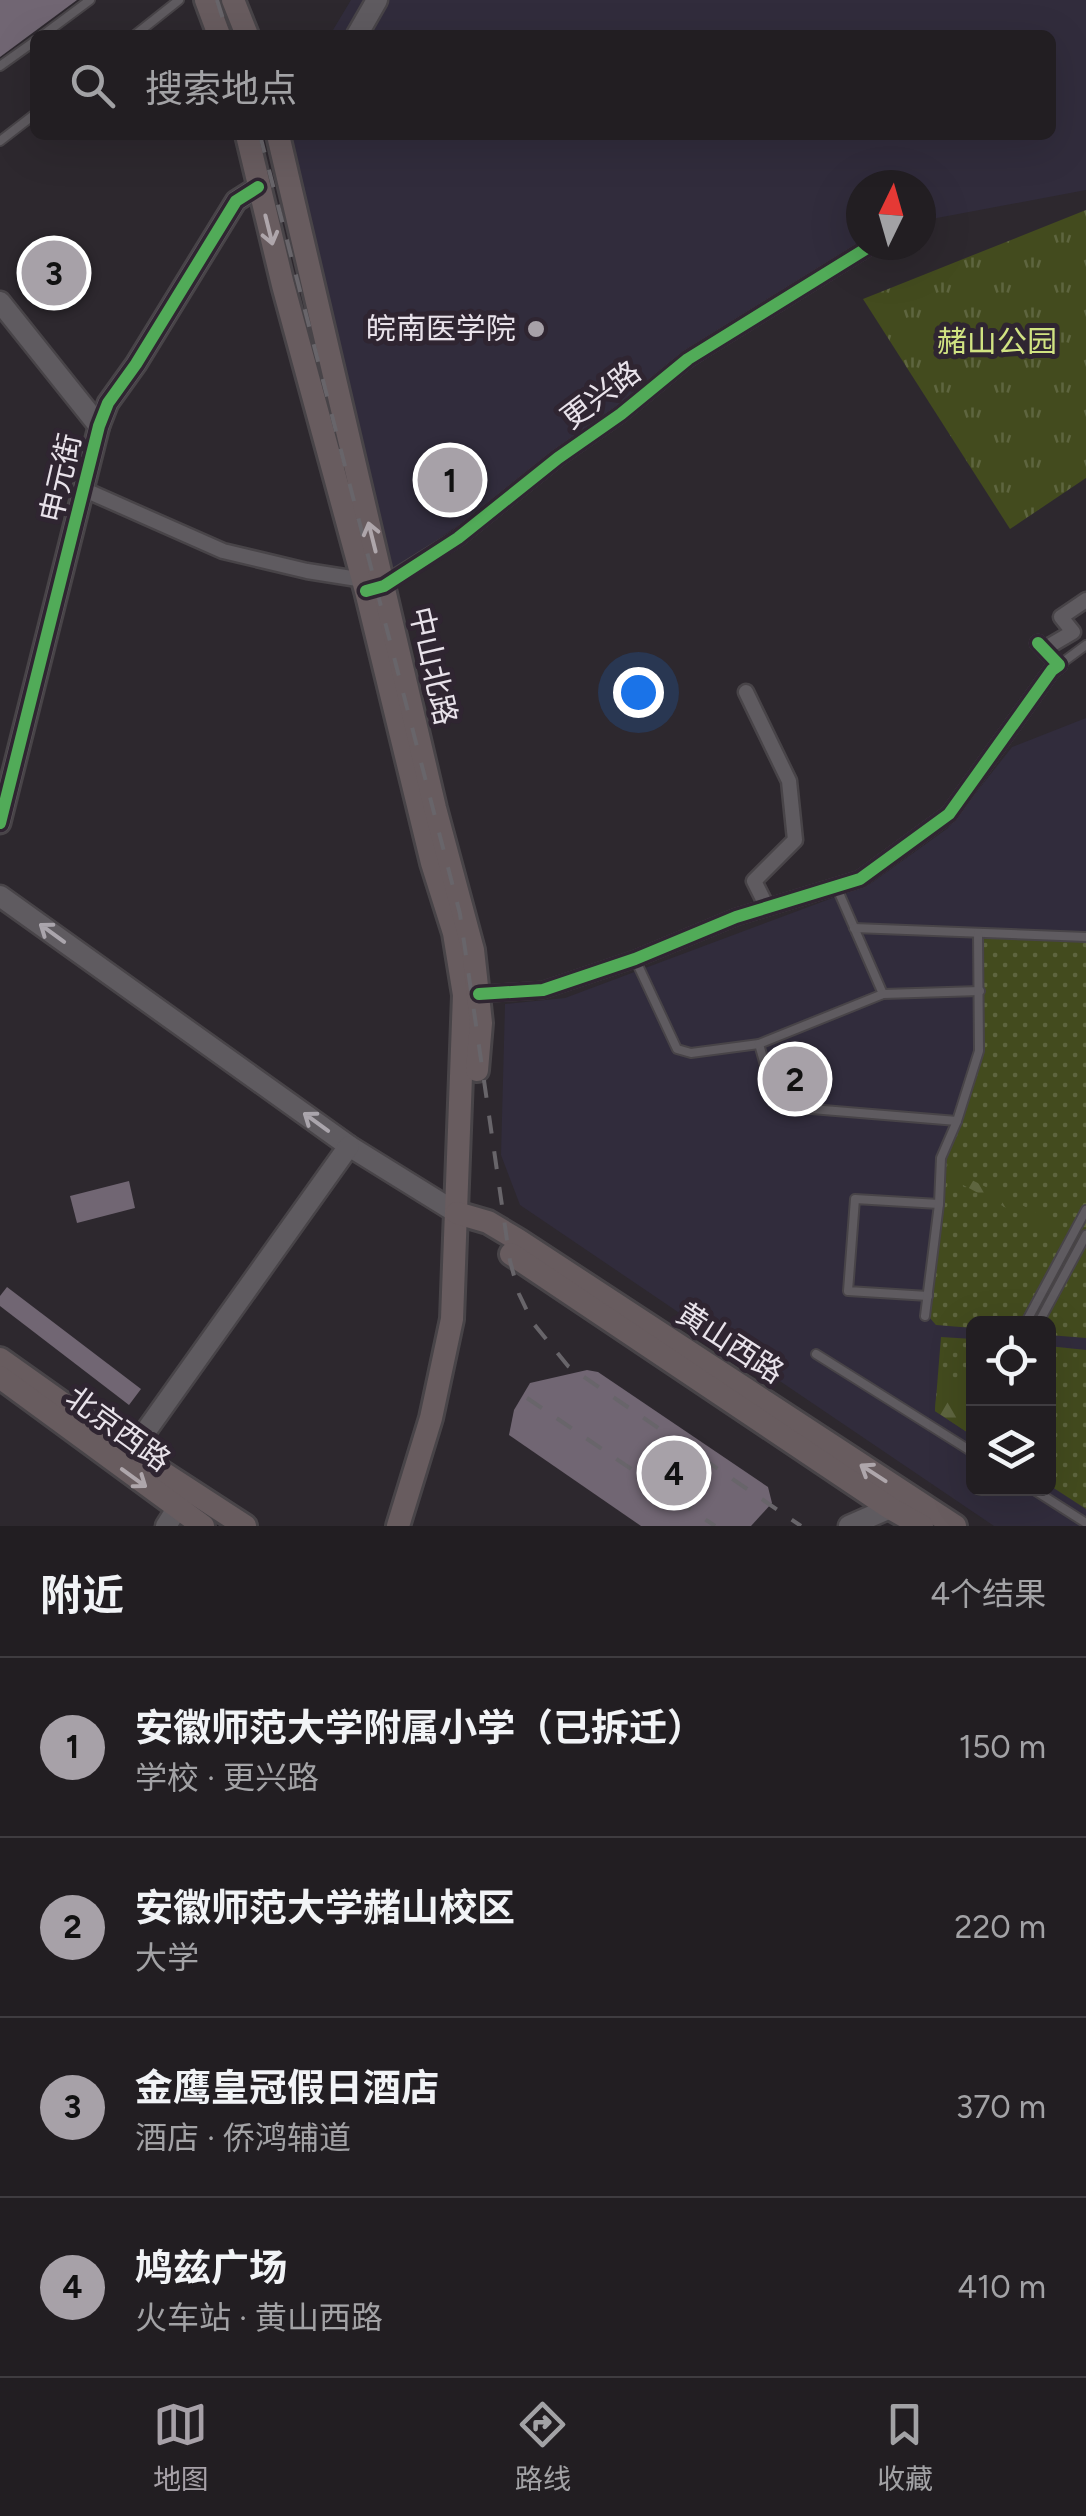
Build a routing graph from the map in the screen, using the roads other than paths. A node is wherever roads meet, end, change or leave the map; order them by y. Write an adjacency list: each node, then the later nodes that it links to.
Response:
1 (90, 0): 6 (lane)
2 (180, 0): 7 (lane)
3 (206, 0): 8 (main road)
4 (233, 0): 9 (main road)
5 (376, 0): 10 (street)
6 (50, 30)
7 (141, 30)
8 (216, 30)
9 (245, 30)
10 (360, 30)
11 (30, 45): 12 (lane)
12 (0, 66)
13 (30, 118): 16 (lane)
14 (249, 140): 17 (main road)
15 (279, 140): 22 (main road, 中山北路, one-way to 15)
16 (0, 141)
17 (258, 187): 20 (street, 申元街); 22 (main road, one-way to 22)
18 (848, 260): 22 (street, 更兴路)
19 (0, 302): 20 (street)
20 (98, 426): 21 (street, 申元街)
21 (84, 490): 22 (street); 27 (street, 申元街)
22 (371, 586): 36 (main road, 中山北路); 43 (main road)
23 (1086, 600): 25 (street)
24 (1086, 645): 25 (lane)
25 (1059, 664): 28 (street)
26 (746, 692): 30 (street)
27 (0, 823)
28 (836, 886): 30 (street); 31 (lane)
29 (0, 896): 40 (street, 黄山西路, one-way to 29)
30 (767, 908): 34 (street)
31 (854, 928): 32 (lane); 37 (lane)
32 (978, 933): 33 (lane); 35 (lane)
33 (1086, 936)
34 (635, 959): 36 (street); 38 (lane)
35 (980, 992): 37 (lane); 39 (lane)
36 (479, 994): 43 (main road, 中山北路)
37 (883, 994): 38 (lane)
38 (758, 1044): 39 (lane)
39 (957, 1121): 41 (lane)
40 (349, 1146): 43 (street, 黄山西路); 53 (street)
41 (939, 1204): 45 (lane); 45 (lane)
42 (1086, 1210): 47 (lane)
43 (466, 1219): 56 (main road, 黄山西路); 60 (main road, 中山北路); 61 (main road, 中山北路); 63 (main road, 黄山西路, one-way to 43)
44 (1086, 1235): 48 (lane)
45 (928, 1296): 46 (lane)
46 (925, 1316)
47 (1029, 1316)
48 (1042, 1316)
49 (816, 1354): 52 (lane)
50 (0, 1360): 53 (main road, 北京西路)
51 (0, 1377): 55 (main road, 北京西路, one-way to 55)
52 (966, 1448)
53 (131, 1452): 55 (main road, 北京西路)
54 (1044, 1496): 57 (lane)
55 (177, 1508): 58 (main road, 北京西路); 59 (main road)
56 (908, 1520): 62 (street)
57 (1086, 1523)
58 (203, 1526)
59 (245, 1526)
60 (398, 1526)
61 (412, 1526)
62 (849, 1526)
63 (954, 1526)

